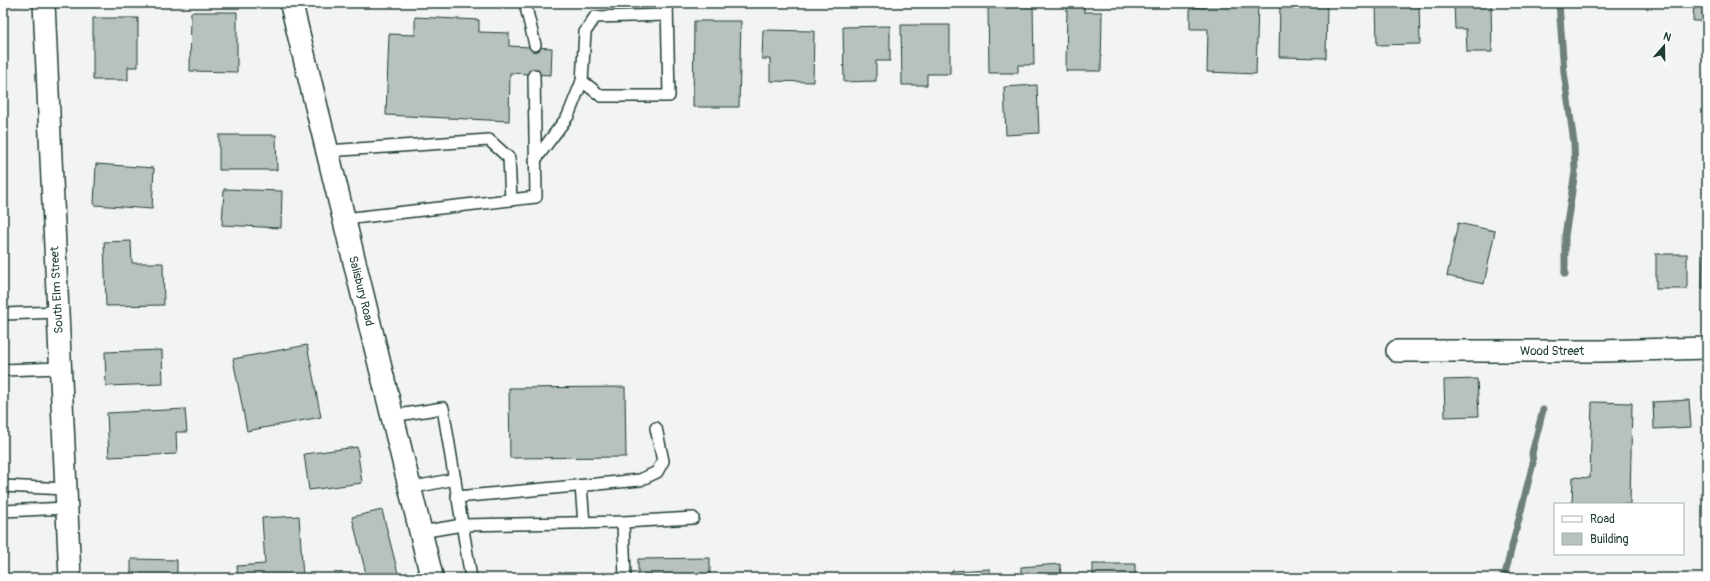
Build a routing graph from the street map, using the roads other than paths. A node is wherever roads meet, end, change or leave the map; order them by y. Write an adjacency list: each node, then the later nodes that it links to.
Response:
1 (291, 3): 9 (street, Salisbury Road)
2 (525, 3): 6 (lane)
3 (667, 3): 5 (lane)
4 (44, 4): 13 (street, South Elm Street)
5 (667, 15): 8 (lane); 8 (lane)
6 (535, 45)
7 (534, 75): 10 (lane)
8 (582, 81): 10 (lane)
9 (327, 151): 11 (lane); 12 (street, Salisbury Road)
10 (535, 160): 11 (lane)
11 (511, 200): 12 (lane)
12 (344, 219): 19 (street, Salisbury Road)
13 (58, 312): 14 (lane); 17 (street, South Elm Street)
14 (3, 314)
15 (1707, 348): 16 (street, Wood Street)
16 (1397, 351)
17 (60, 368): 18 (lane); 26 (street, South Elm Street)
18 (3, 370)
19 (392, 416): 21 (lane); 24 (street, Salisbury Road)
20 (656, 428): 23 (lane)
21 (454, 479): 24 (lane); 25 (lane)
22 (3, 486): 26 (lane)
23 (581, 486): 25 (lane); 30 (lane)
24 (410, 488): 32 (street, Salisbury Road)
25 (457, 497): 31 (lane)
26 (66, 498): 27 (lane); 33 (street, South Elm Street)
27 (3, 511)
28 (693, 518): 29 (lane)
29 (623, 522): 30 (lane); 36 (lane)
30 (584, 523): 31 (lane)
31 (462, 525): 32 (lane); 35 (lane)
32 (421, 532): 34 (street, Salisbury Road)
33 (70, 578)
34 (432, 578)
35 (471, 578)
36 (625, 578)

